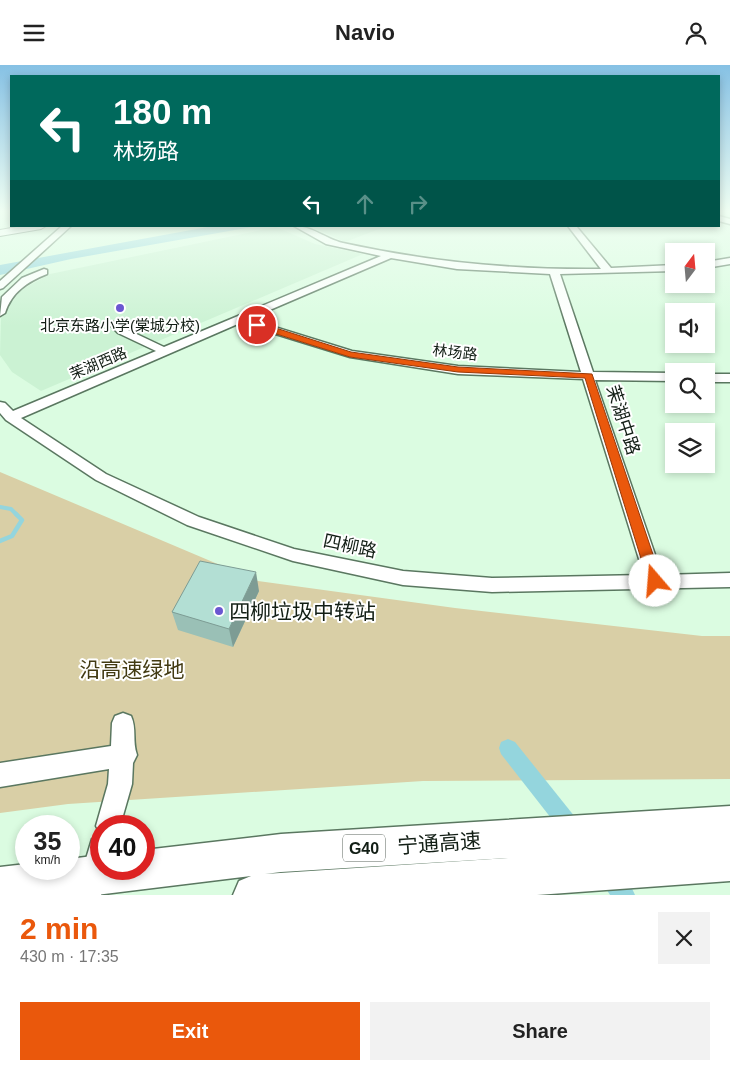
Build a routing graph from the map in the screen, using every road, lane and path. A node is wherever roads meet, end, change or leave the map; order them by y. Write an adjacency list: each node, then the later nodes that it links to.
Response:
1 (42, 249): 11 (street)
2 (363, 249): 4 (street)
3 (590, 249): 9 (street)
4 (390, 255): 8 (street); 13 (street, 茉湖西路)
5 (729, 262): 6 (street)
6 (715, 264)
7 (665, 268): 9 (street)
8 (554, 271): 9 (street); 16 (street, 茉湖中路)
9 (608, 271)
10 (44, 272): 12 (street)
11 (0, 286)
12 (0, 313)
13 (238, 319): 16 (street, 林场路); 20 (street, 茉湖西路)
14 (114, 324): 15 (street)
15 (159, 348)
16 (589, 376): 17 (street, 林场路); 22 (street, 茉湖中路)
17 (665, 377)
18 (715, 378): 19 (street)
19 (730, 378)
20 (6, 412): 22 (street, 四柳路)
21 (730, 580): 22 (street, 四柳路)
22 (655, 581)
23 (123, 723): 26 (street)
24 (126, 755): 25 (street)
25 (0, 775)
26 (111, 815)
27 (730, 825): 29 (highway, 宁通高速 / G40)
28 (730, 862): 32 (highway, 宁通高速 / G40)
29 (155, 866)
30 (90, 874): 31 (highway, 宁通高速 / G40)
31 (0, 887)
32 (253, 895)

